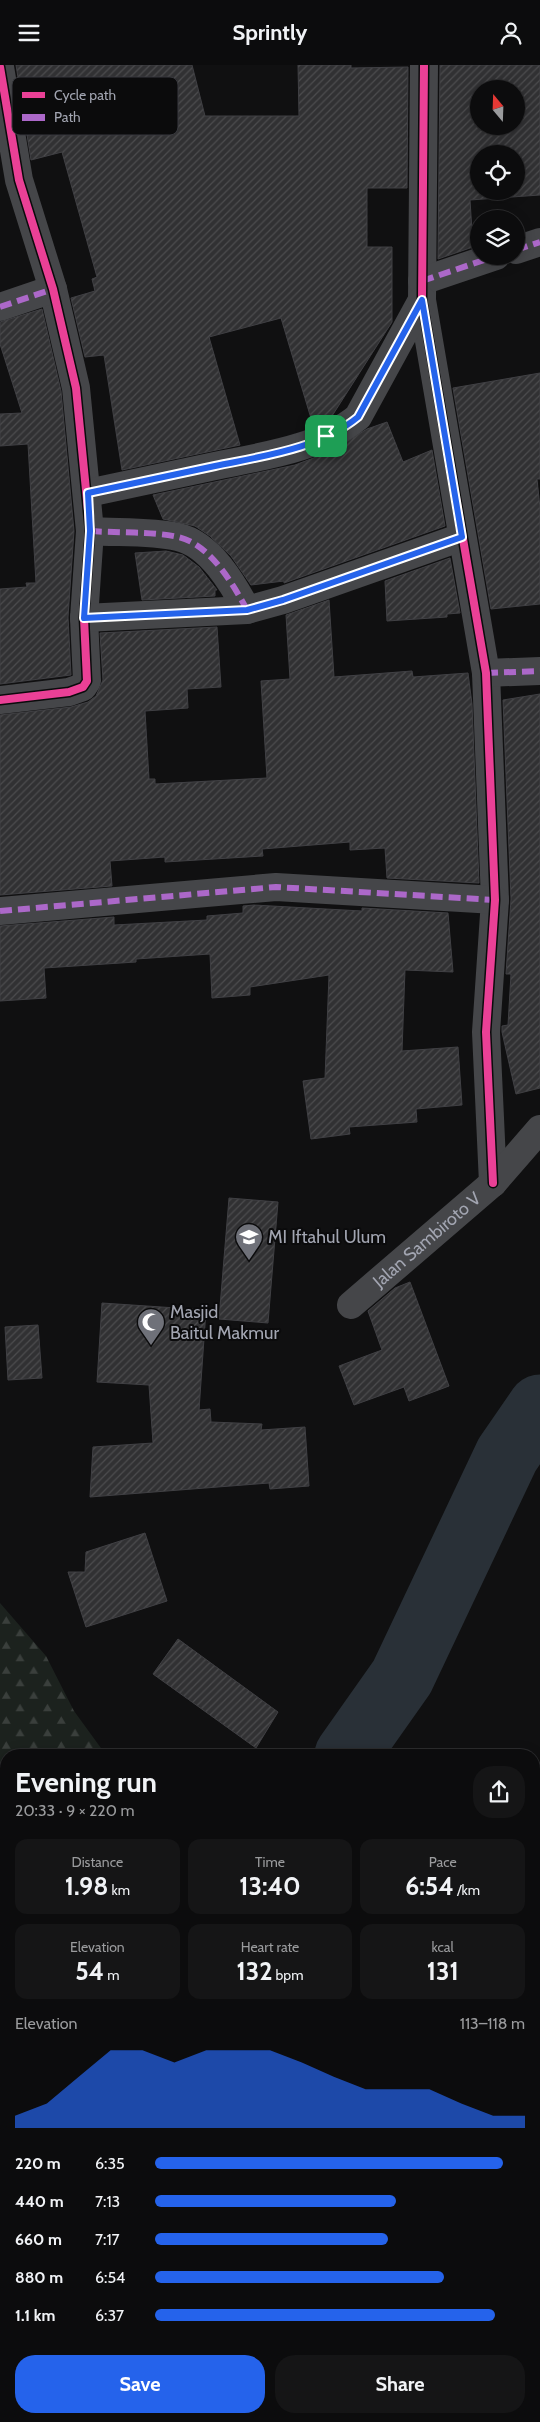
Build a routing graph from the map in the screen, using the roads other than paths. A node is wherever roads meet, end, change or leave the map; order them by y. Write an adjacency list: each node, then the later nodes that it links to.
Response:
1 (424, 65): 7 (street)
2 (0, 67): 6 (street)
3 (540, 241): 4 (street)
4 (525, 246)
5 (476, 265): 7 (street)
6 (52, 289): 8 (street); 9 (street)
7 (422, 290): 9 (street); 11 (street)
8 (0, 307)
9 (88, 493): 10 (street)
10 (90, 531): 12 (street); 13 (street)
11 (462, 537): 12 (street); 15 (street)
12 (247, 610): 13 (street)
13 (84, 618): 16 (street)
14 (540, 671): 15 (street)
15 (486, 673): 17 (street)
16 (0, 700)
17 (495, 900): 18 (street); 20 (street)
18 (0, 911)
19 (540, 1129): 20 (street, Jalan Sambiroto V)
20 (493, 1183): 21 (street, Jalan Sambiroto V)
21 (351, 1305)

